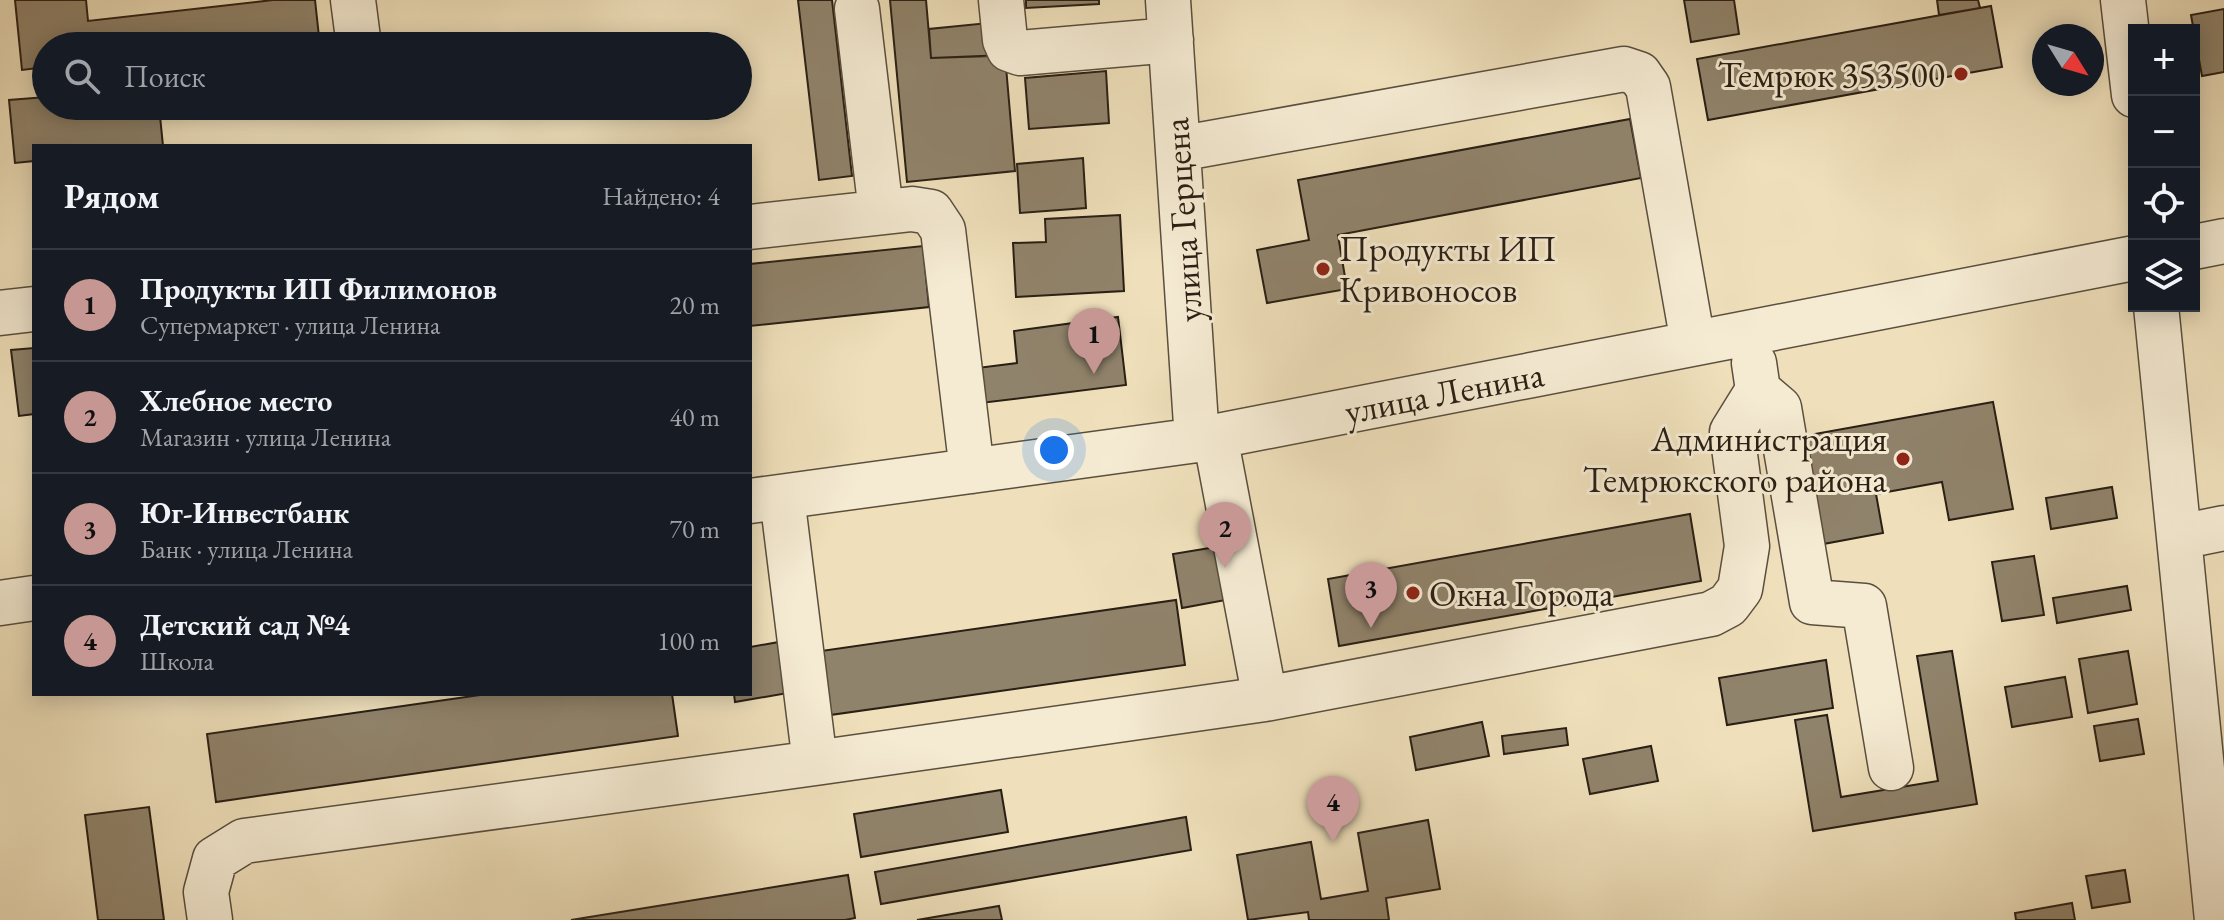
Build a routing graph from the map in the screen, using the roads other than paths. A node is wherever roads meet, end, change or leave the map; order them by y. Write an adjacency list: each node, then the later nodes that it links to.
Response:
1 (353, 0): 6 (street)
2 (1001, 0): 5 (street)
3 (2123, 0): 7 (street)
4 (857, 9): 9 (street)
5 (1169, 20): 8 (street, улица Герцена)
6 (357, 32)
7 (2128, 43)
8 (1178, 149): 18 (street); 20 (street, улица Герцена)
9 (881, 212): 10 (street); 21 (street)
10 (752, 227)
11 (2224, 241): 12 (street)
12 (2200, 246)
13 (2128, 259): 17 (street, улица Ленина)
14 (32, 309): 16 (street)
15 (2157, 312): 24 (street)
16 (0, 313)
17 (1749, 333): 18 (street, улица Ленина); 19 (street)
18 (1693, 343): 20 (street, улица Ленина)
19 (1758, 390): 27 (street); 29 (street)
20 (1206, 438): 21 (street, улица Ленина); 27 (street, улица Герцена)
21 (972, 471): 22 (street, улица Ленина)
22 (766, 499): 28 (street)
23 (2224, 528): 24 (street)
24 (2180, 537): 31 (street)
25 (32, 598): 26 (street)
26 (0, 603)
27 (1265, 699): 28 (street)
28 (815, 763): 30 (street)
29 (1891, 768)
30 (210, 920)
31 (2217, 920)

